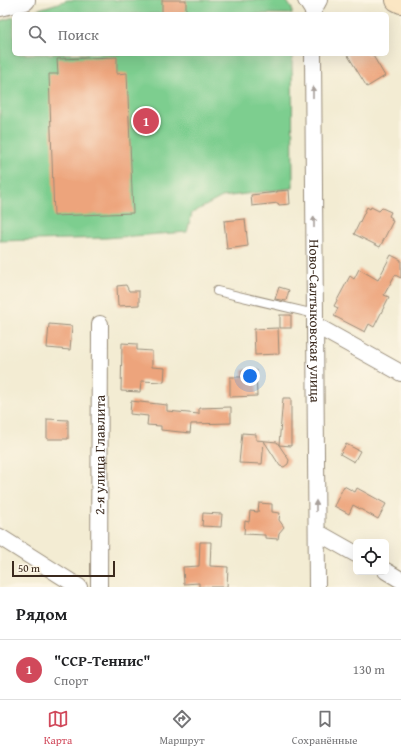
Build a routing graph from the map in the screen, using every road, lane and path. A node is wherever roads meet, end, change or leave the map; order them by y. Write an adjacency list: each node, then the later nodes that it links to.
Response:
1 (25, 0): 4 (street)
2 (397, 0): 3 (main road)
3 (401, 2)
4 (0, 6)
5 (313, 56): 7 (street, Ново-Салтыковская улица, one-way to 5)
6 (217, 291): 7 (lane)
7 (315, 319): 9 (street); 10 (street, Ново-Салтыковская улица, one-way to 7)
8 (100, 324): 16 (street, 2-я улица Главлита)
9 (401, 373)
10 (317, 532): 12 (street); 17 (street, Ново-Салтыковская улица)
11 (0, 536): 15 (street)
12 (353, 552)
13 (389, 574): 14 (street)
14 (401, 580)
15 (79, 587)
16 (98, 587)
17 (317, 587)

